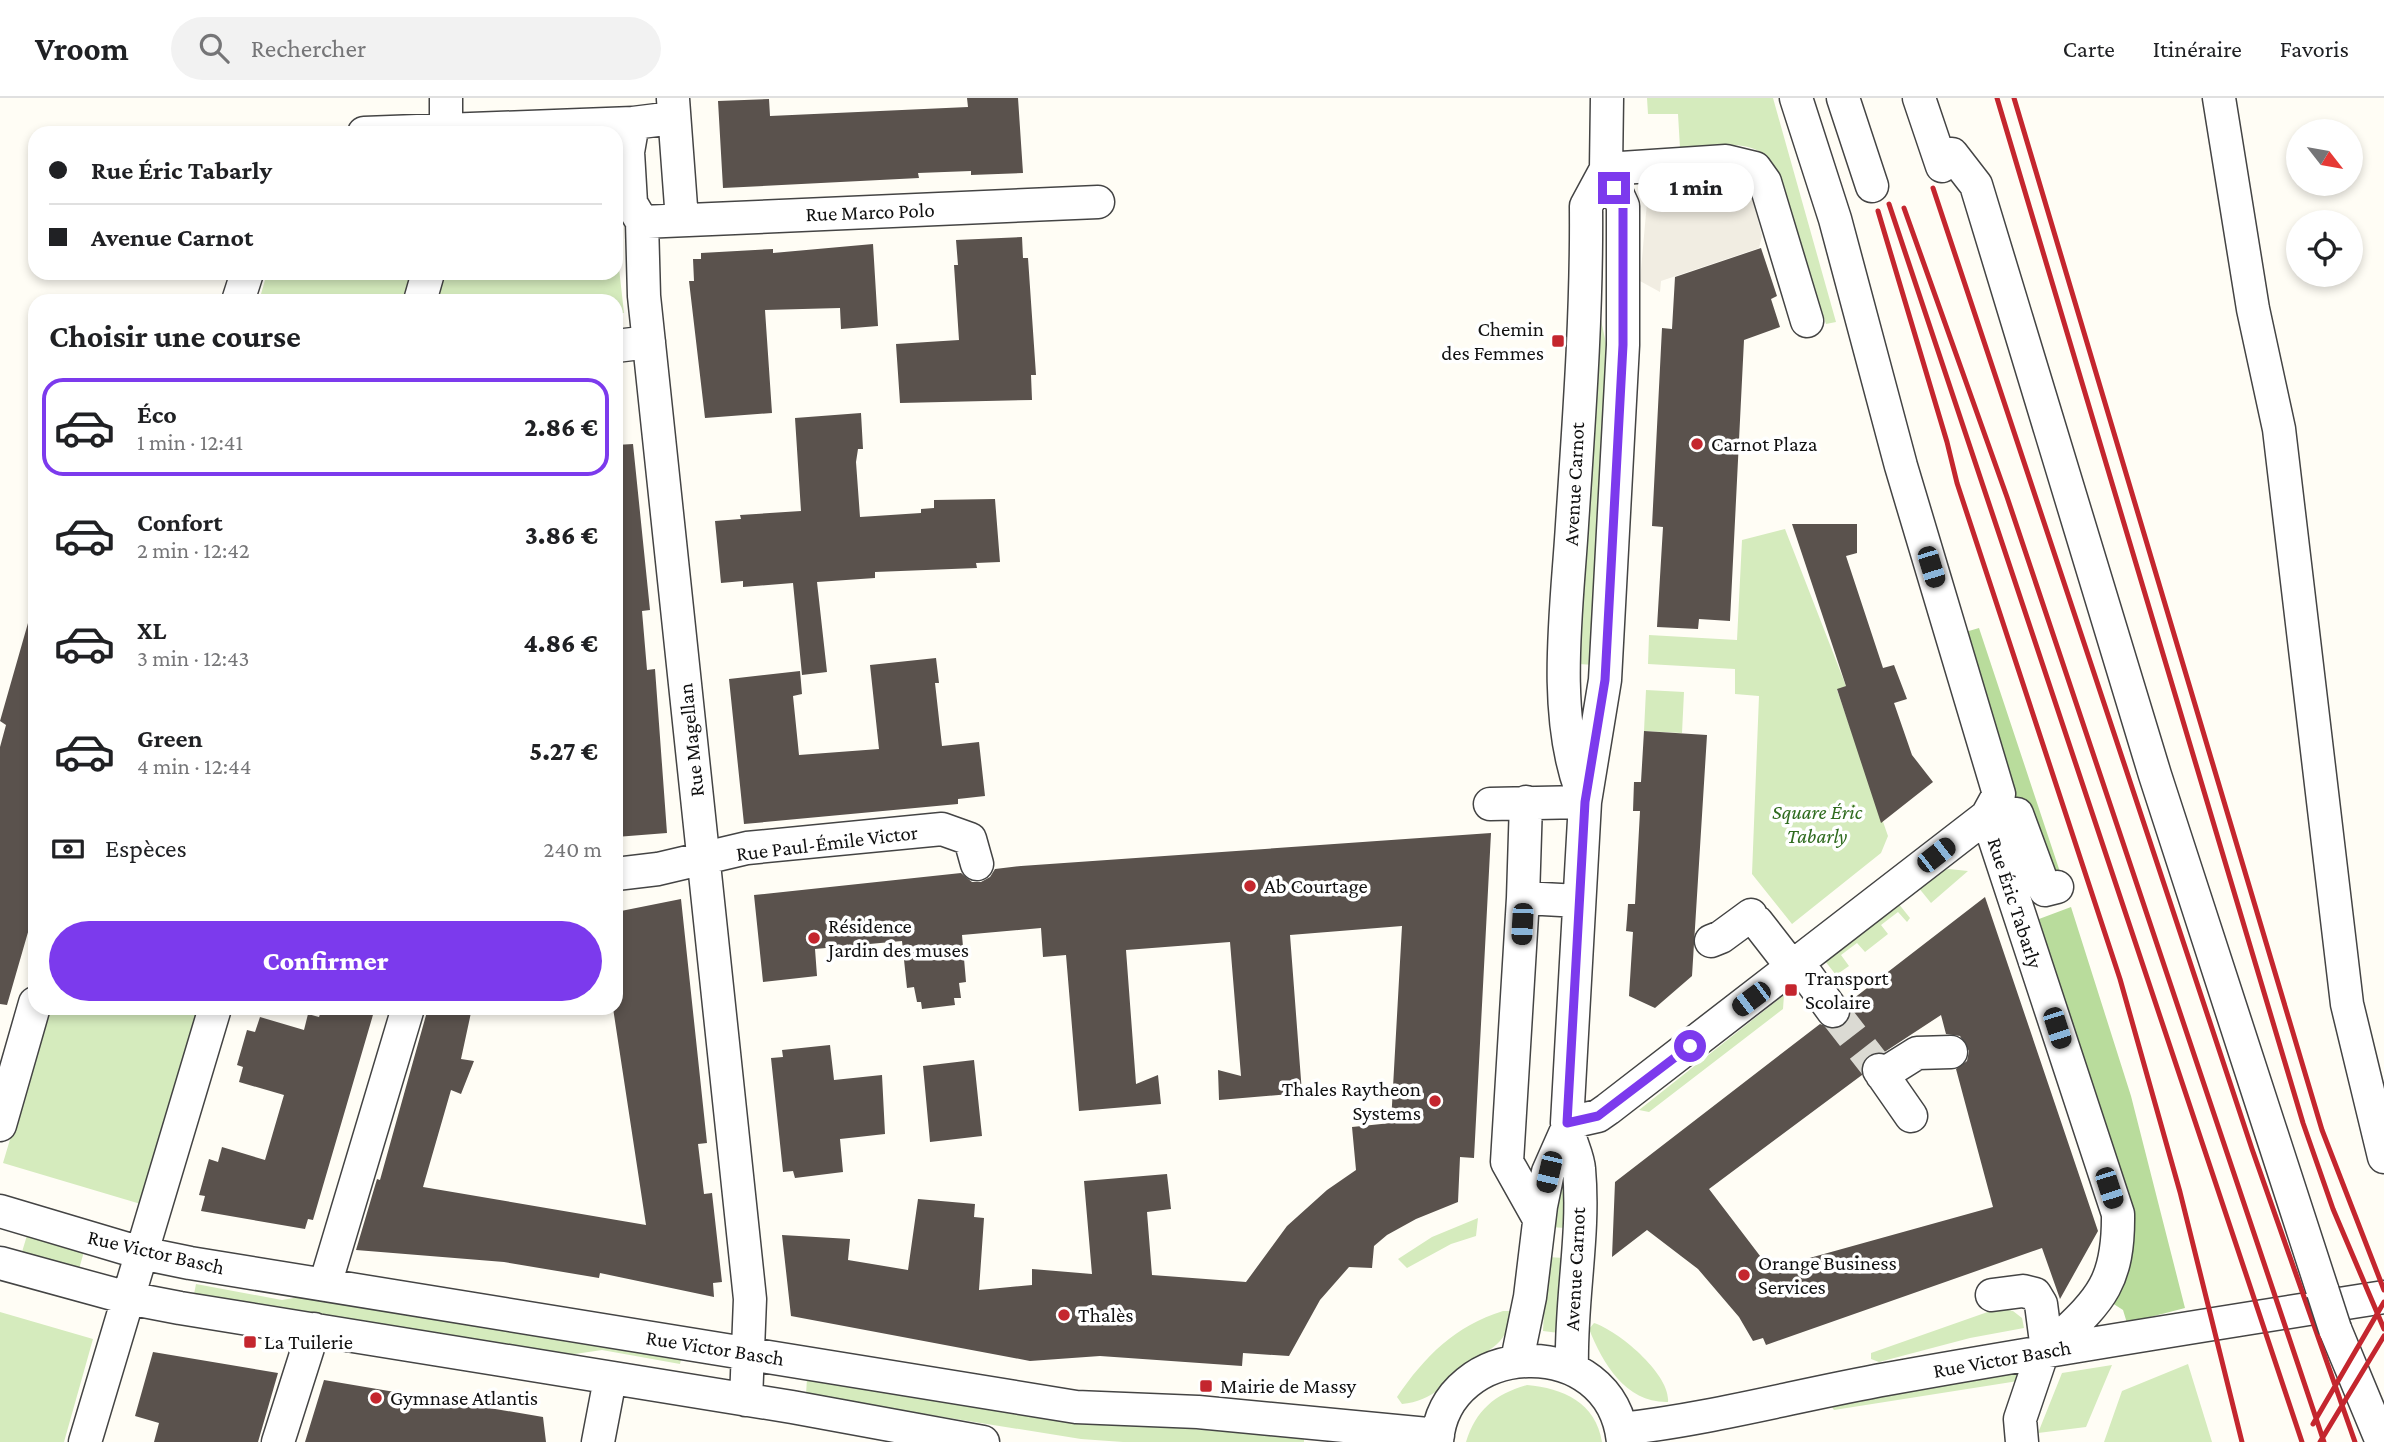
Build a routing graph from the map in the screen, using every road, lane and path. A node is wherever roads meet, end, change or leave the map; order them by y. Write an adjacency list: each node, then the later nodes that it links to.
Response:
1 (446, 98): 9 (street)
2 (1607, 98): 11 (street, Avenue Carnot)
3 (1796, 98): 22 (street)
4 (1843, 98): 12 (street)
5 (1919, 98): 63 (street, bridge)
6 (2219, 98): 39 (street)
7 (673, 108): 8 (street); 14 (street)
8 (633, 123): 10 (street); 15 (street, Rue Magellan)
9 (458, 126)
10 (568, 126)
11 (1606, 169): 16 (street); 20 (street, Avenue Carnot); 20 (street, Avenue Carnot)
12 (1872, 186)
13 (1098, 202): 14 (street, Rue Marco Polo)
14 (682, 220): 15 (street, Rue Marco Polo)
15 (642, 222): 17 (street, Rue Magellan)
16 (1807, 321)
17 (649, 342): 18 (street); 23 (street, Rue Magellan)
18 (623, 345)
19 (1526, 802): 20 (street); 21 (street); 27 (street)
20 (1585, 802): 28 (street, Avenue Carnot)
21 (1490, 804)
22 (1987, 816): 26 (street); 30 (street, Rue Éric Tabarly); 49 (street, Rue Éric Tabarly)
23 (703, 860): 24 (street, Rue Paul-Émile Victor); 25 (street, Rue Paul-Émile Victor); 50 (street, Rue Magellan)
24 (977, 863)
25 (623, 873)
26 (2057, 887)
27 (1523, 898): 28 (street); 41 (street)
28 (1579, 901): 38 (street, Avenue Carnot)
29 (1711, 941): 30 (street)
30 (1795, 965): 31 (street); 38 (street, Rue Éric Tabarly)
31 (1833, 1011)
32 (32, 1015): 37 (street)
33 (213, 1015): 42 (street)
34 (406, 1015): 44 (street)
35 (1951, 1052): 36 (street)
36 (1911, 1116)
37 (0, 1125)
38 (1567, 1126): 41 (street, Avenue Carnot); 52 (street, Avenue Carnot)
39 (2384, 1157)
40 (0, 1211): 42 (street, Rue Victor Basch)
41 (1539, 1219): 51 (street, Avenue Carnot)
42 (141, 1253): 44 (street, Rue Victor Basch); 47 (street)
43 (0, 1264): 47 (street)
44 (325, 1285): 50 (street, Rue Victor Basch)
45 (1992, 1295): 49 (street)
46 (2384, 1297): 49 (street, Rue Victor Basch)
47 (128, 1298): 48 (street); 58 (street)
48 (314, 1329): 53 (street); 59 (street)
49 (2045, 1350): 56 (street, Rue Victor Basch); 62 (street)
50 (747, 1354): 54 (street, Rue Magellan); 57 (street, Rue Victor Basch)
51 (1517, 1360): 52 (street); 57 (street)
52 (1572, 1368): 56 (street)
53 (610, 1380): 54 (street); 60 (street)
54 (746, 1400): 55 (street)
55 (894, 1434): 61 (street)
56 (1622, 1435)
57 (1438, 1438)
58 (85, 1442)
59 (278, 1442)
60 (598, 1442)
61 (984, 1442)
62 (2022, 1442)
63 (2382, 1442)

